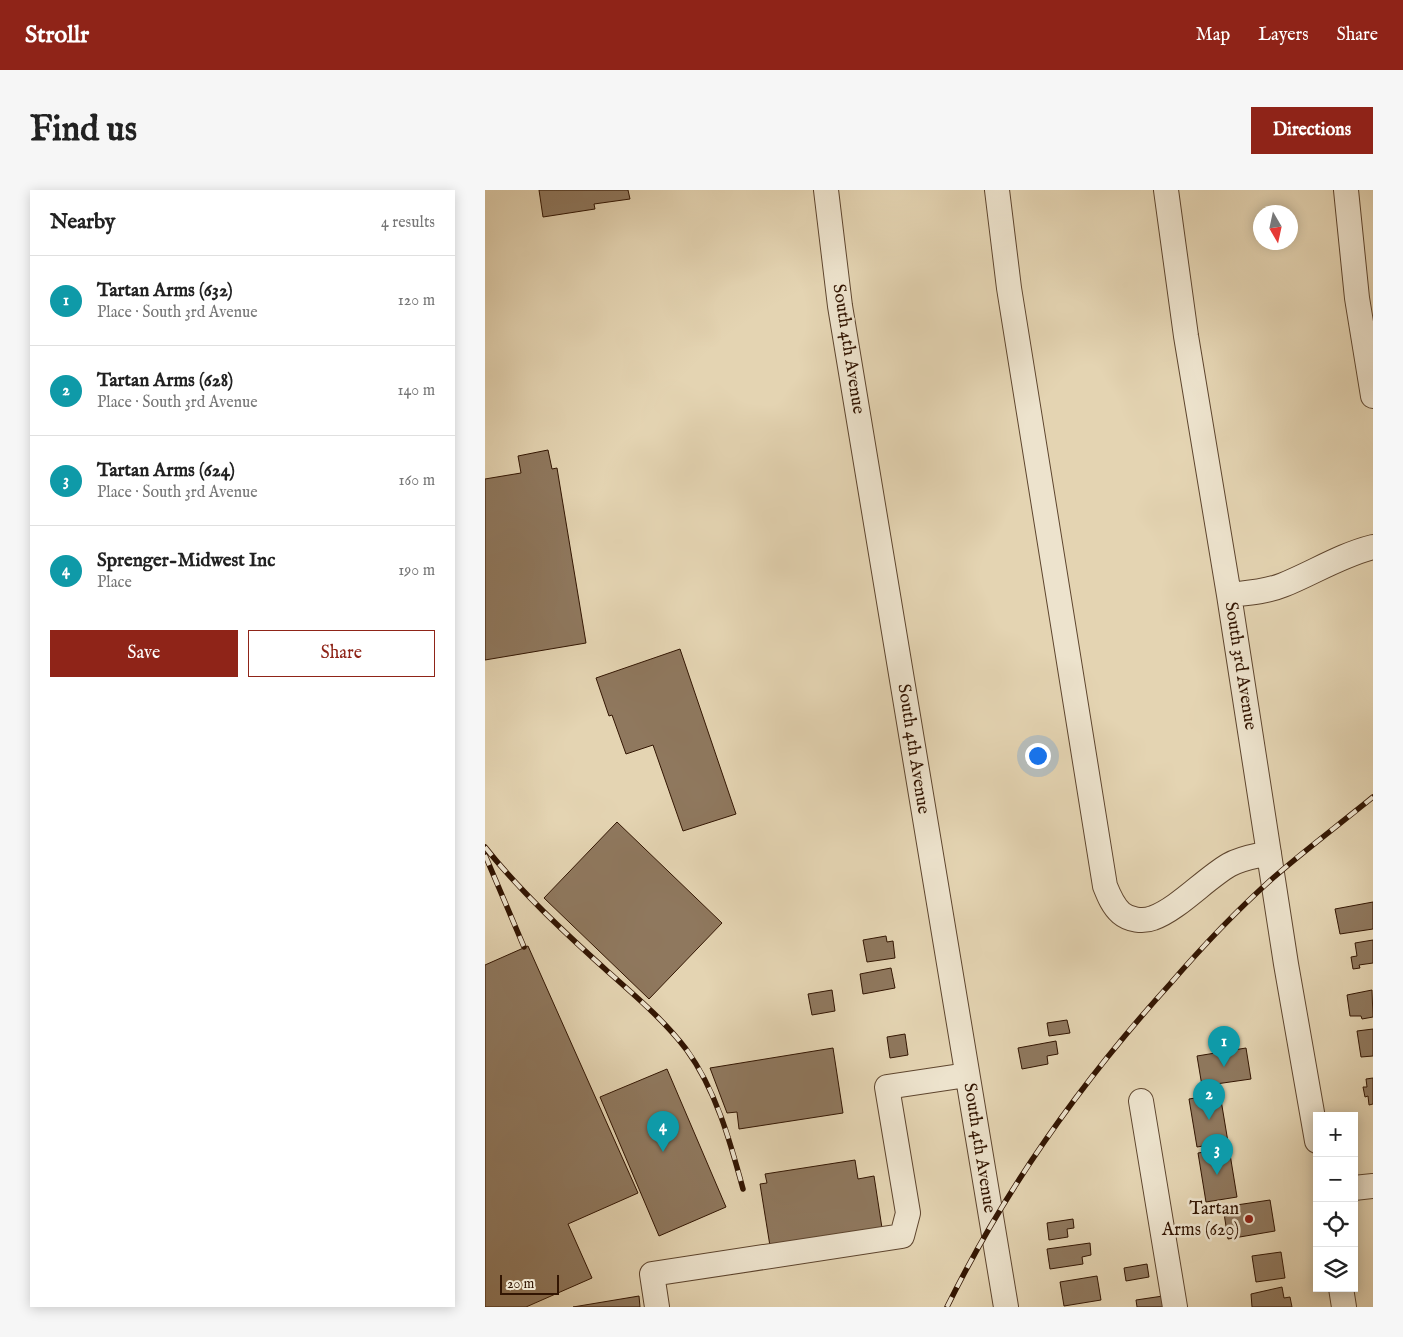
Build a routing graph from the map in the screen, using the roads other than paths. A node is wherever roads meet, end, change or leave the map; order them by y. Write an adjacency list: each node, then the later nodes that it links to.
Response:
1 (826, 190): 9 (street, South 4th Avenue)
2 (997, 190): 8 (street)
3 (1166, 190): 7 (street, South 3rd Avenue)
4 (1346, 190): 5 (street)
5 (1373, 396)
6 (1373, 547): 7 (street)
7 (1229, 596): 8 (street, South 3rd Avenue)
8 (1269, 853): 11 (street, South 3rd Avenue)
9 (967, 1075): 15 (street); 16 (street, South 4th Avenue)
10 (1141, 1100): 17 (street)
11 (1313, 1117)
12 (1373, 1186): 13 (street)
13 (1358, 1188)
14 (1342, 1292): 18 (street)
15 (657, 1307)
16 (1006, 1307)
17 (1175, 1307)
18 (1344, 1307)

